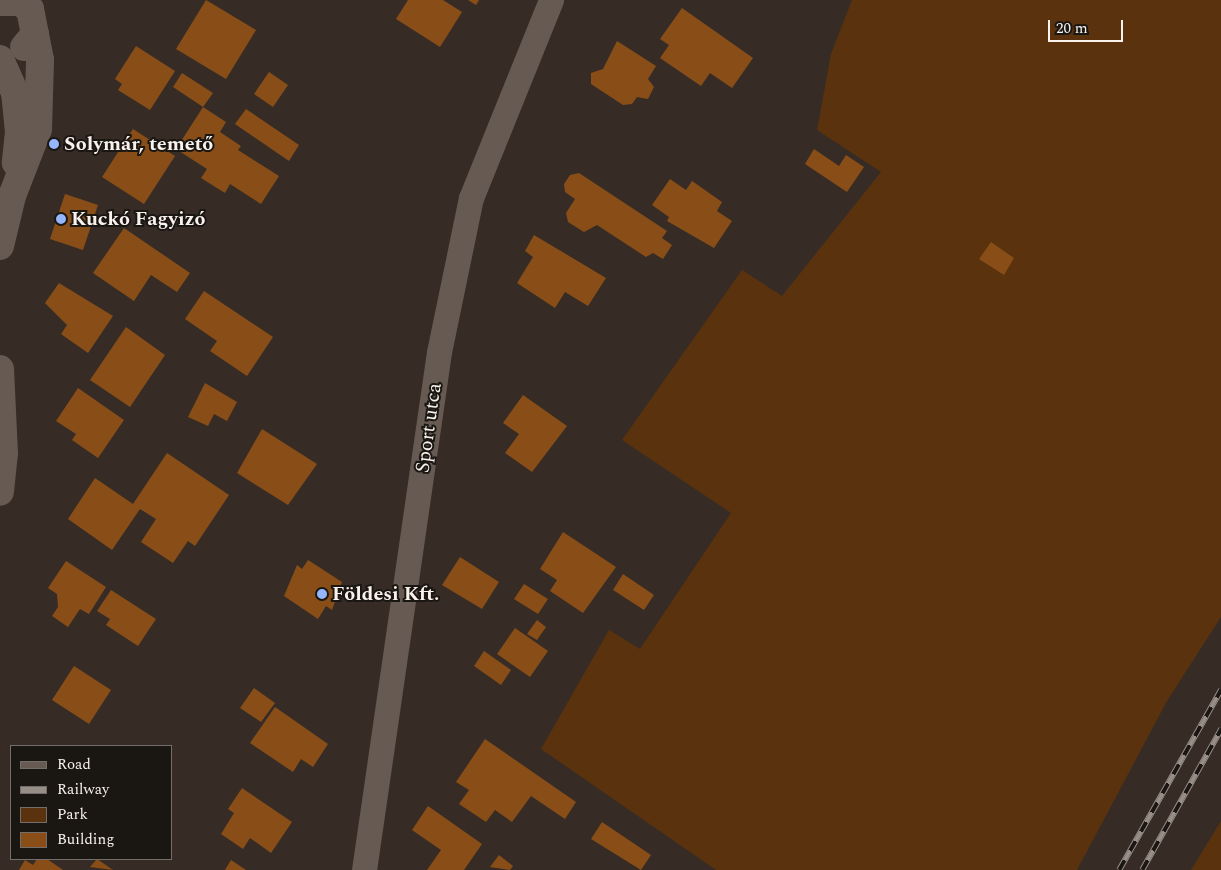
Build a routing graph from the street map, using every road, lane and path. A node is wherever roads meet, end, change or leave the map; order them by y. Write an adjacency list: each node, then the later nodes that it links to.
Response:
1 (6, 0): 3 (street); 4 (street)
2 (551, 0): 11 (street, Sport utca)
3 (0, 2)
4 (38, 18): 5 (street); 7 (street)
5 (0, 50)
6 (0, 59): 7 (street)
7 (10, 203): 8 (street)
8 (0, 246)
9 (0, 369): 10 (street)
10 (0, 492)
11 (364, 870)

